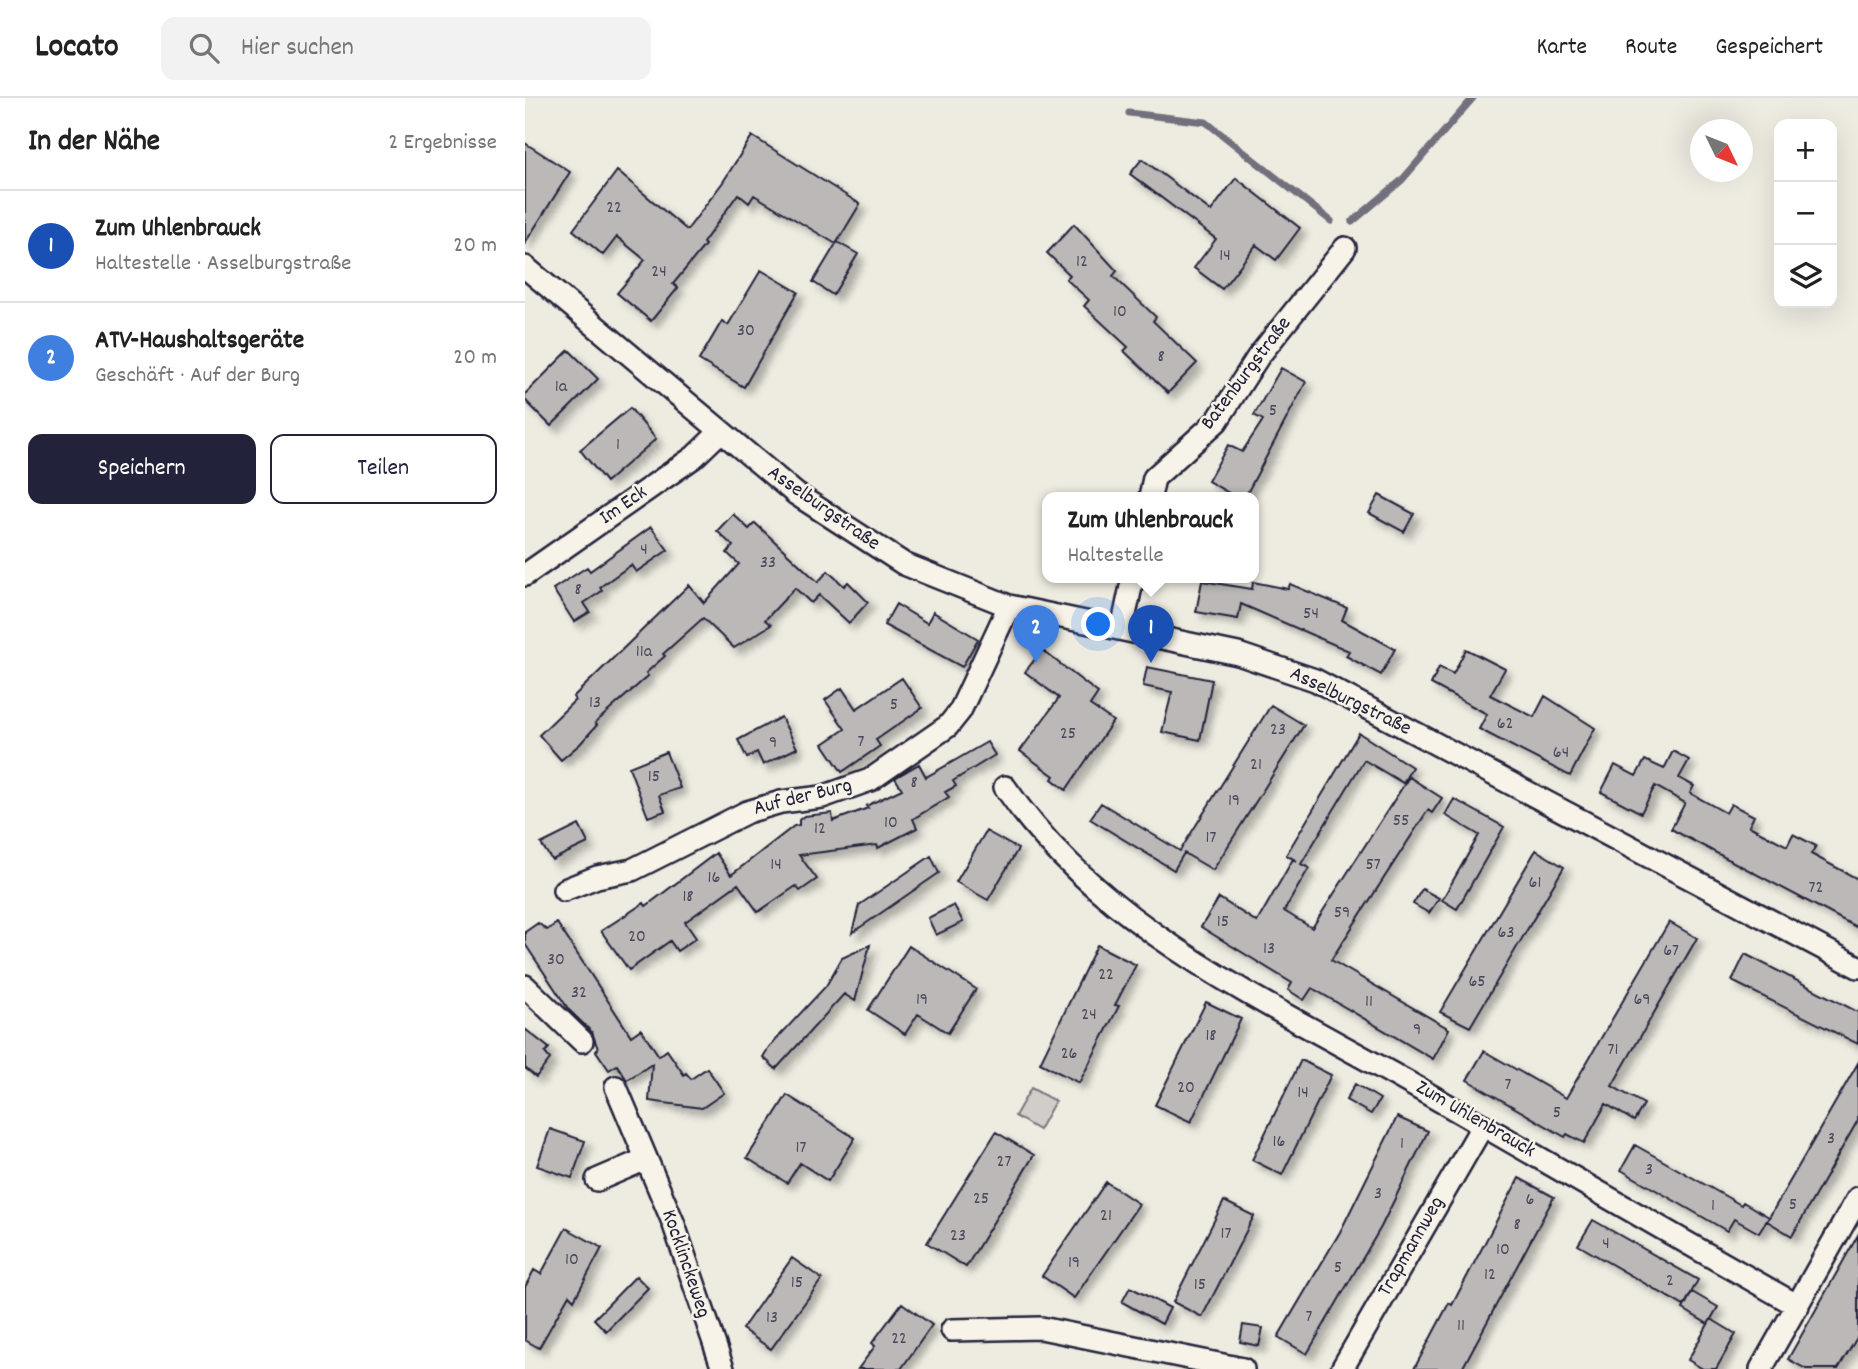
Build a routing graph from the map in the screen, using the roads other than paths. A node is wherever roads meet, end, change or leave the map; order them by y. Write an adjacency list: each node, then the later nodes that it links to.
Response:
1 (1345, 247): 4 (street, Batenburgstraße)
2 (525, 267): 3 (street, Asselburgstraße)
3 (720, 432): 5 (street, Im Eck); 7 (street, Asselburgstraße)
4 (1151, 492)
5 (525, 575)
6 (1132, 583): 8 (street)
7 (1009, 606): 8 (street, Asselburgstraße); 10 (street, Auf der Burg)
8 (1122, 629): 11 (street, Asselburgstraße)
9 (1005, 787): 15 (street, Zum Uhlenbrauck)
10 (564, 890)
11 (1858, 967)
12 (525, 986): 13 (street)
13 (582, 1041)
14 (616, 1087): 16 (street, Kocklinckeweg)
15 (1483, 1125): 19 (street, Zum Uhlenbrauck); 23 (street, Trapmannweg)
16 (646, 1159): 17 (street); 21 (street, Kocklinckeweg)
17 (597, 1180)
18 (1858, 1198): 19 (street)
19 (1798, 1306): 24 (street)
20 (952, 1330): 22 (street)
21 (723, 1369)
22 (1243, 1369)
23 (1342, 1369)
24 (1761, 1369)

